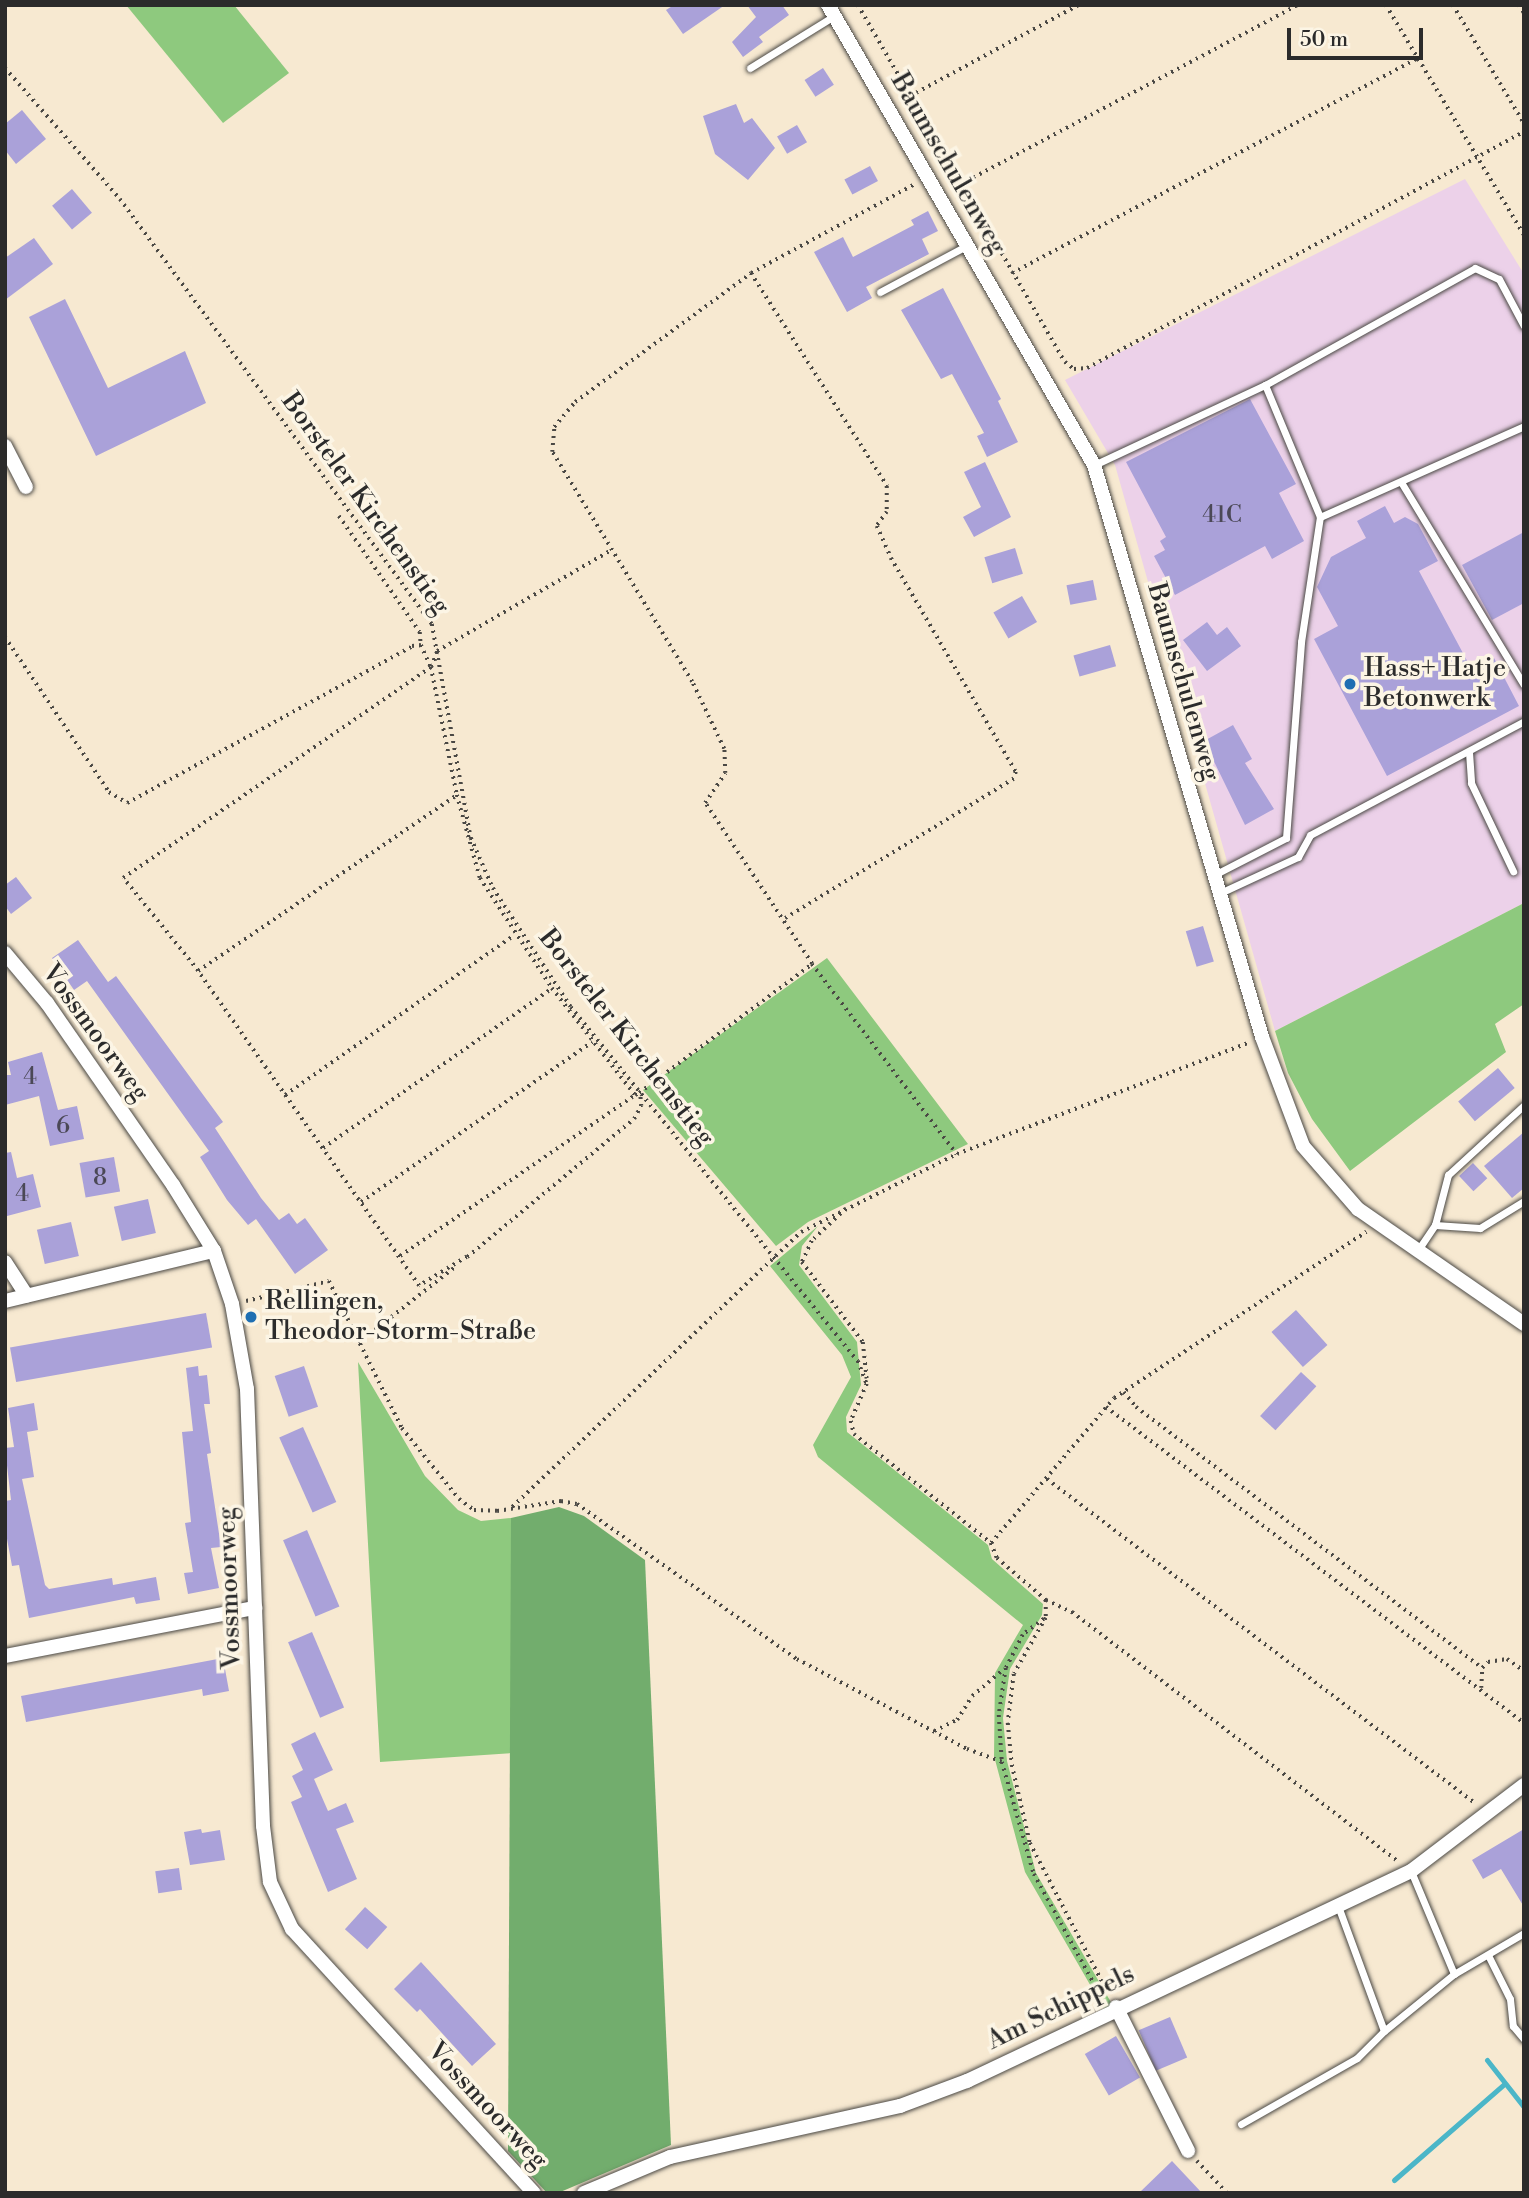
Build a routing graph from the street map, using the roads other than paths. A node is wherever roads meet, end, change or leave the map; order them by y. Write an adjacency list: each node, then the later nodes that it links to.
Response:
1 (831, 11): 2 (lane); 3 (street, Baumschulenweg)
2 (750, 68)
3 (966, 246): 4 (lane); 9 (street, Baumschulenweg)
4 (880, 292)
5 (1524, 326): 6 (lane)
6 (1265, 385): 9 (lane); 12 (lane)
7 (1524, 426): 10 (lane)
8 (5, 446): 11 (street)
9 (1094, 465): 17 (street, Baumschulenweg)
10 (1401, 482): 12 (lane); 13 (lane)
11 (26, 486)
12 (1320, 517): 17 (lane)
13 (1524, 685)
14 (1524, 721): 15 (lane)
15 (1469, 752): 16 (lane); 18 (lane)
16 (1513, 871)
17 (1214, 875): 18 (street, Baumschulenweg)
18 (1220, 893): 24 (street, Baumschulenweg)
19 (5, 953): 23 (street, Vossmoorweg)
20 (1524, 1105): 22 (lane)
21 (1524, 1200): 22 (lane)
22 (1435, 1224): 24 (lane)
23 (214, 1251): 26 (street); 29 (street, Vossmoorweg)
24 (1418, 1251): 28 (street, Baumschulenweg)
25 (5, 1262): 26 (street)
26 (27, 1296): 27 (street)
27 (5, 1301)
28 (1524, 1324)
29 (255, 1608): 30 (street); 42 (street, Vossmoorweg)
30 (5, 1656)
31 (1524, 1785): 32 (street, Am Schippels)
32 (1411, 1871): 33 (street, Am Schippels); 36 (lane)
33 (1337, 1903): 37 (street, Am Schippels); 38 (lane)
34 (1524, 1933): 35 (lane)
35 (1489, 1955): 36 (lane); 39 (lane)
36 (1454, 1974): 38 (lane)
37 (1113, 2009): 41 (street); 43 (street, Am Schippels)
38 (1384, 2031): 40 (lane)
39 (1524, 2039)
40 (1241, 2124)
41 (1188, 2151)
42 (534, 2193)
43 (584, 2193)

